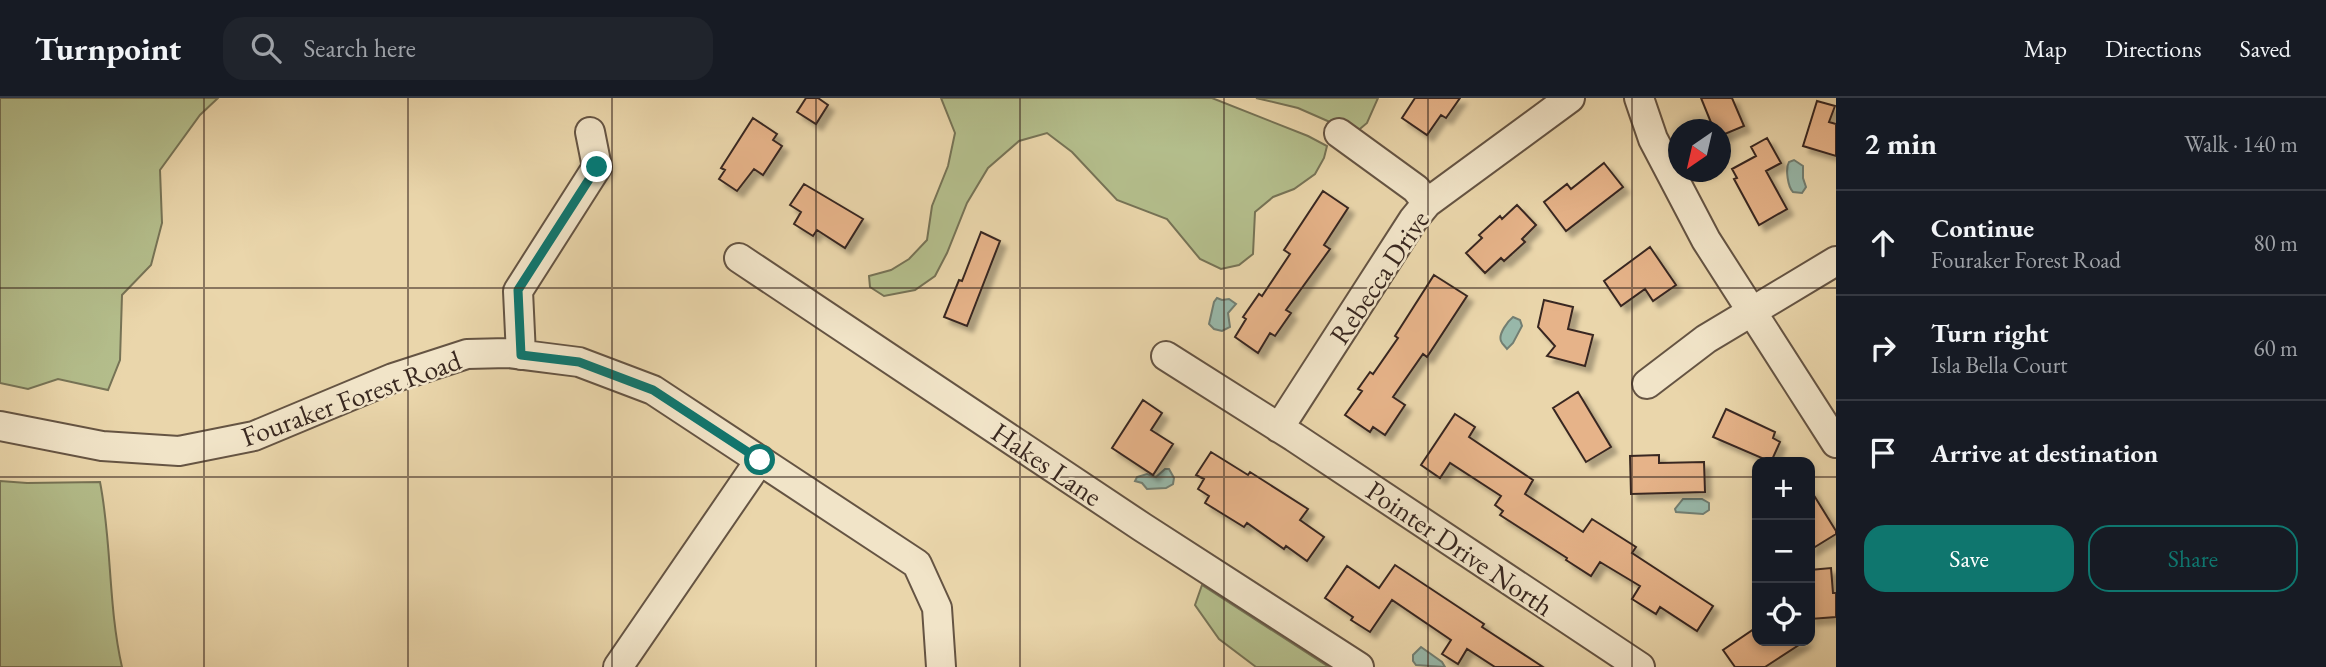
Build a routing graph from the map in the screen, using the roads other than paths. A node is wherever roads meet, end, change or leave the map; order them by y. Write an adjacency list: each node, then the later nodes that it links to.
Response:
1 (1570, 98): 5 (street, Rebecca Drive)
2 (1639, 98): 8 (street)
3 (590, 132): 9 (street)
4 (1339, 133): 5 (street)
5 (1427, 203): 13 (street, Rebecca Drive)
6 (739, 258): 18 (street, Hakes Lane)
7 (1836, 261): 8 (street)
8 (1751, 310): 11 (street); 14 (street)
9 (521, 355): 12 (street, Fouraker Forest Road); 15 (street, Fouraker Forest Road)
10 (1166, 356): 13 (street, Pointer Drive North)
11 (1647, 384)
12 (0, 426)
13 (1279, 428): 19 (street, Pointer Drive North)
14 (1836, 443)
15 (760, 460): 16 (street); 17 (street, Fouraker Forest Road)
16 (618, 667)
17 (941, 667)
18 (1359, 667)
19 (1640, 667)

